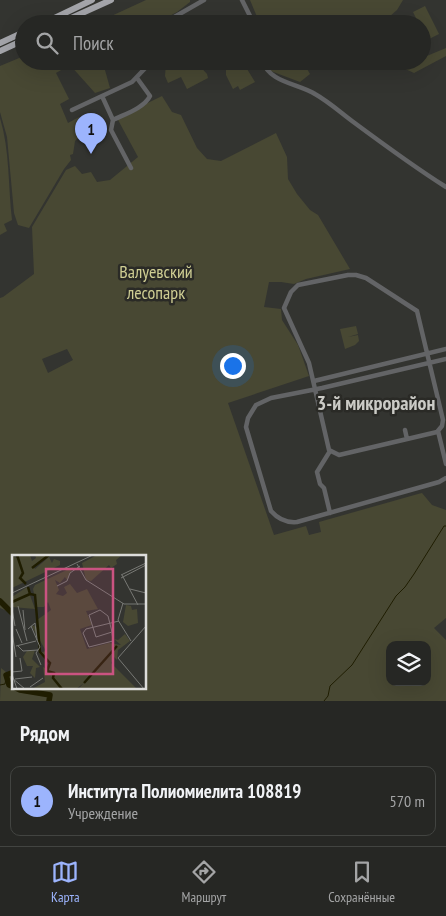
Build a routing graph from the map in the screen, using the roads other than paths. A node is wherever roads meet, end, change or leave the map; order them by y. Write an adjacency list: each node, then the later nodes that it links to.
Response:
1 (92, 0): 5 (highway)
2 (111, 0): 6 (highway)
3 (204, 0): 7 (street)
4 (242, 0): 8 (street)
5 (61, 15)
6 (78, 15)
7 (178, 15)
8 (250, 15)
9 (15, 36): 10 (highway)
10 (0, 43)
11 (15, 44): 12 (highway)
12 (0, 51)
13 (144, 70): 15 (street)
14 (266, 70): 20 (street)
15 (137, 78): 16 (street); 18 (street)
16 (102, 96): 17 (street); 18 (street)
17 (72, 110)
18 (113, 120): 19 (street)
19 (131, 168)
20 (446, 187)
21 (446, 349): 22 (street)
22 (427, 354): 24 (street); 25 (street); 25 (street)
23 (446, 359): 24 (street)
24 (429, 363): 26 (street); 28 (street)
25 (314, 381): 26 (street)
26 (316, 389): 30 (street); 33 (street)
27 (405, 430): 29 (street)
28 (438, 431): 29 (street); 31 (street)
29 (407, 439): 30 (street)
30 (330, 451): 33 (street)
31 (446, 464)
32 (446, 478): 33 (street)
33 (330, 513)

